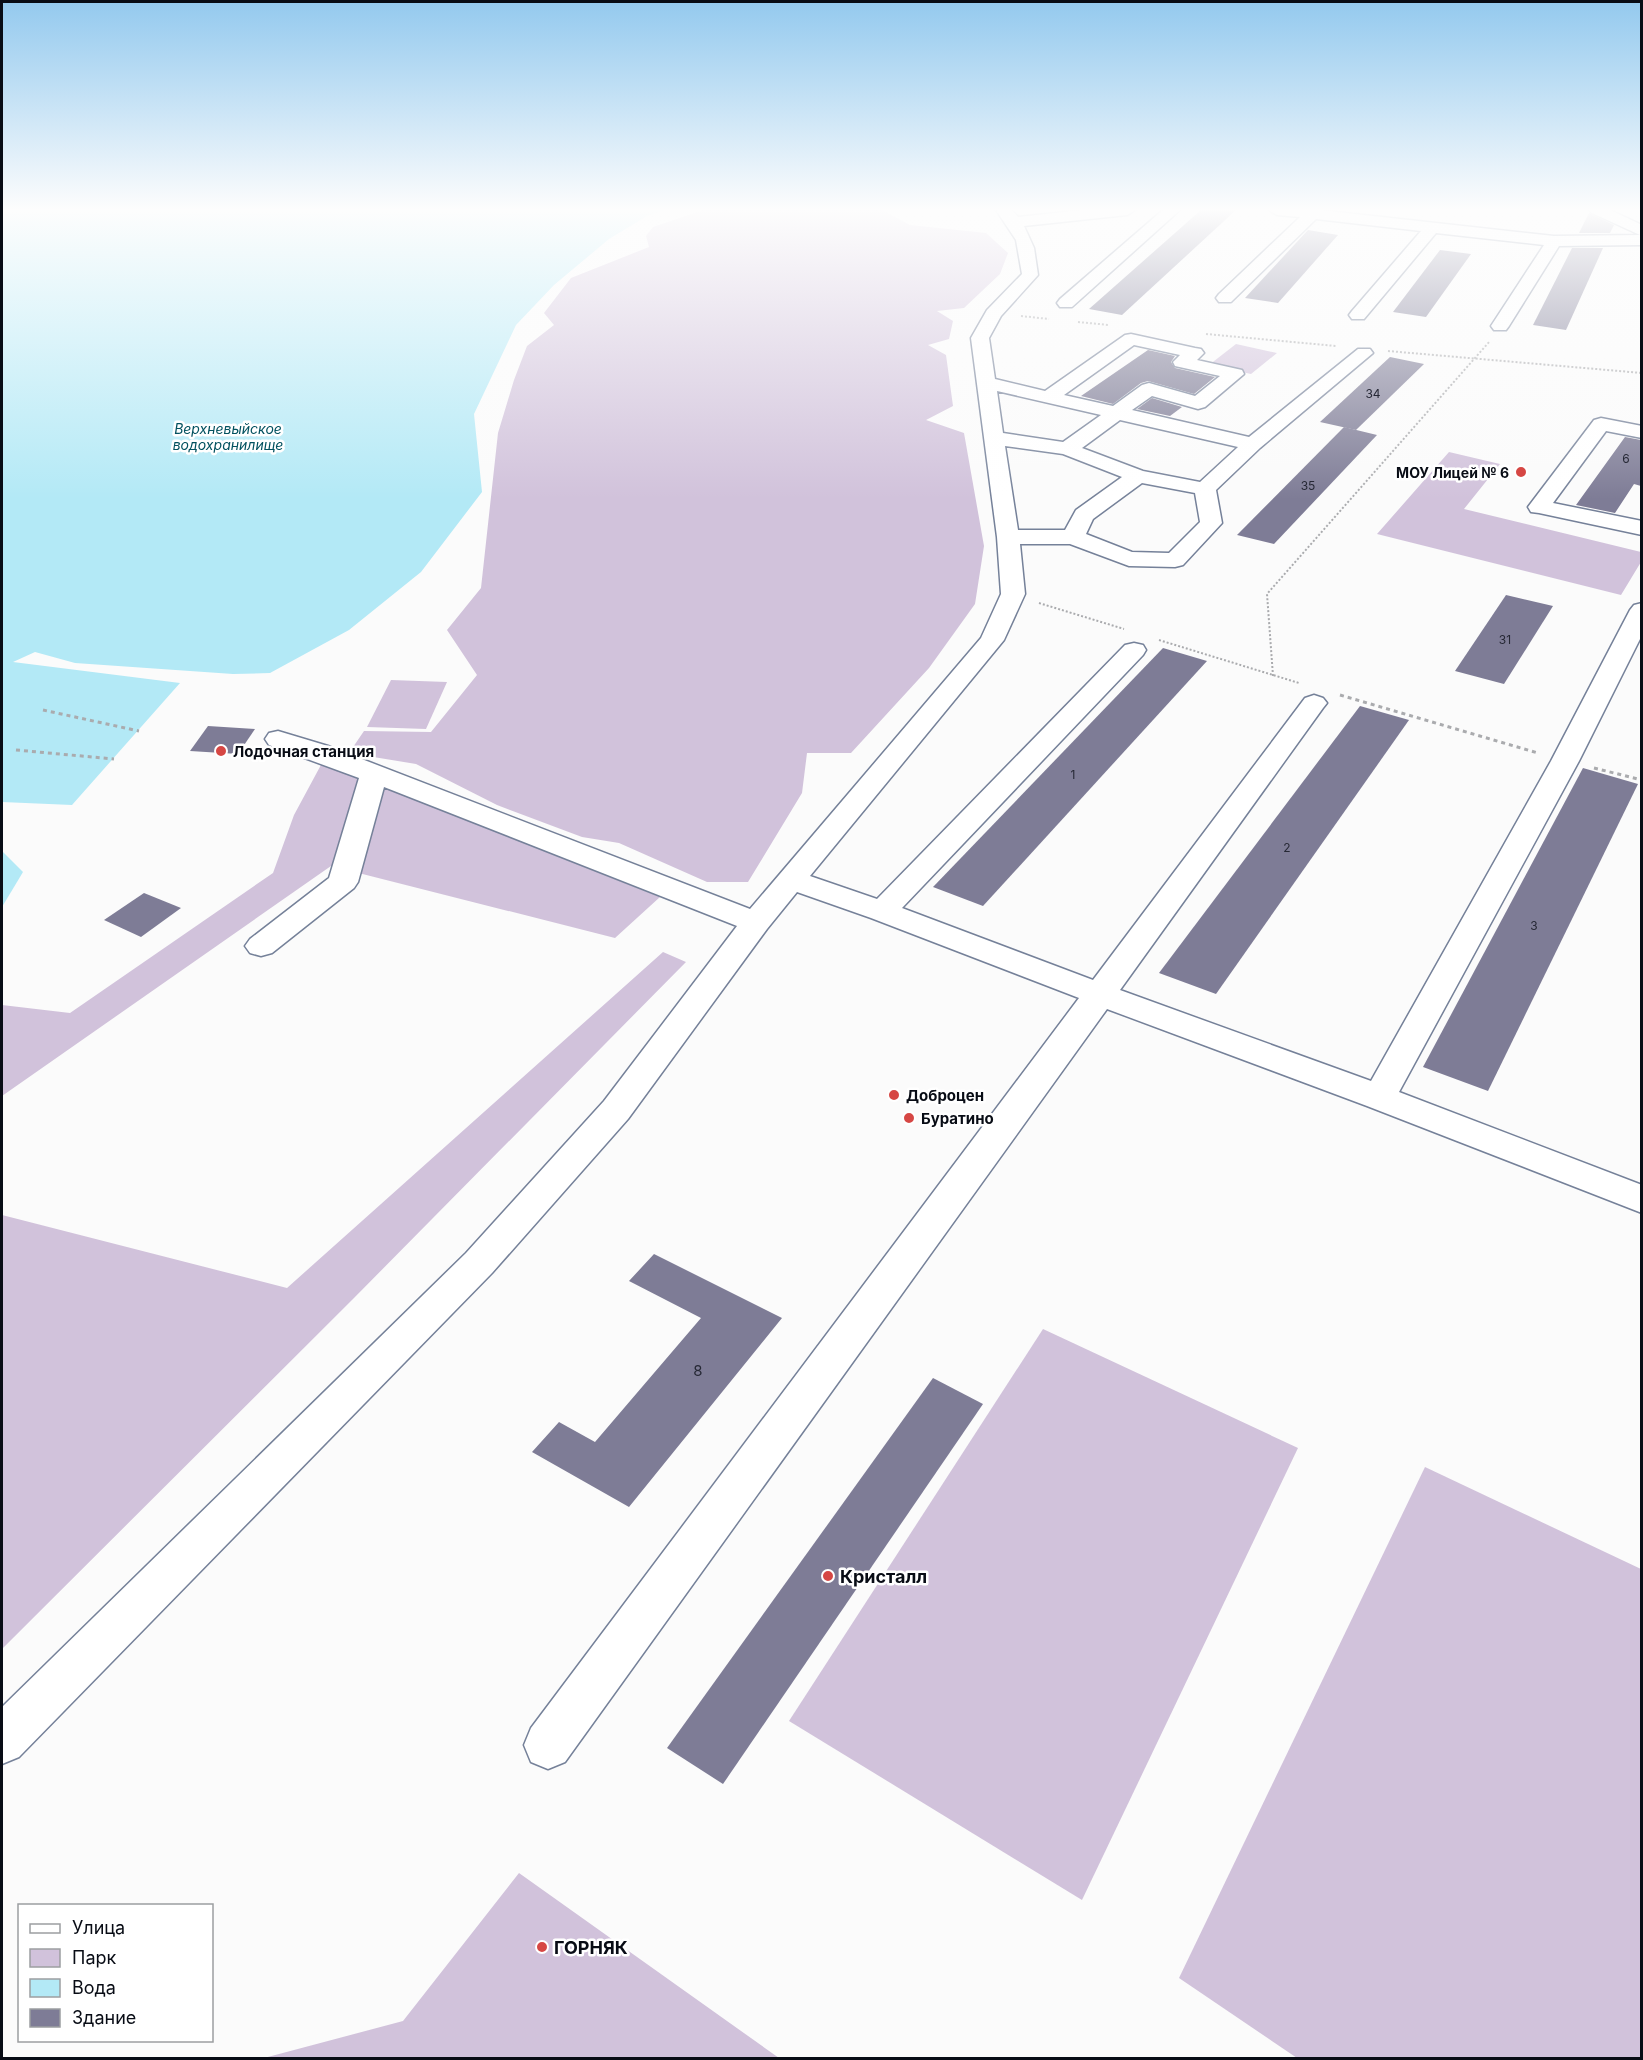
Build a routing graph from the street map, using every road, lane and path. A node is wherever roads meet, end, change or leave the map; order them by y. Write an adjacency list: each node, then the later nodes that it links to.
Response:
1 (1000, 306): 4 (street)
2 (1366, 306): 5 (street)
3 (1513, 306): 9 (street)
4 (993, 314): 6 (path); 14 (street)
5 (1358, 315)
6 (1052, 319)
7 (1076, 322): 8 (path)
8 (1111, 325)
9 (1500, 327): 12 (path)
10 (1205, 334): 11 (path)
11 (1364, 350): 12 (path); 19 (street)
12 (1476, 359): 13 (path); 28 (path)
13 (1641, 373)
14 (986, 383): 15 (street); 18 (street)
15 (1047, 398): 16 (street); 16 (street)
16 (1113, 414): 19 (street); 20 (street)
17 (1641, 432): 23 (street)
18 (995, 438): 20 (street); 24 (street)
19 (1254, 444): 22 (street)
20 (1067, 449): 21 (street)
21 (1138, 476): 22 (street); 25 (street)
22 (1205, 489): 25 (street)
23 (1641, 528)
24 (1008, 537): 25 (street); 36 (street)
25 (1073, 537)
26 (1641, 610): 41 (street)
27 (1134, 650): 37 (street)
28 (1273, 676)
29 (1314, 703): 40 (street)
30 (43, 710): 31 (path)
31 (139, 731)
32 (278, 739): 35 (street)
33 (16, 750): 34 (path)
34 (114, 759)
35 (374, 774): 38 (street); 39 (street)
36 (790, 879): 37 (street); 38 (street)
37 (882, 911): 40 (street)
38 (756, 922): 43 (street)
39 (261, 946)
40 (1098, 994): 41 (street); 44 (street)
41 (1379, 1097): 42 (street)
42 (1641, 1200)
43 (2, 1740)
44 (548, 1745)

